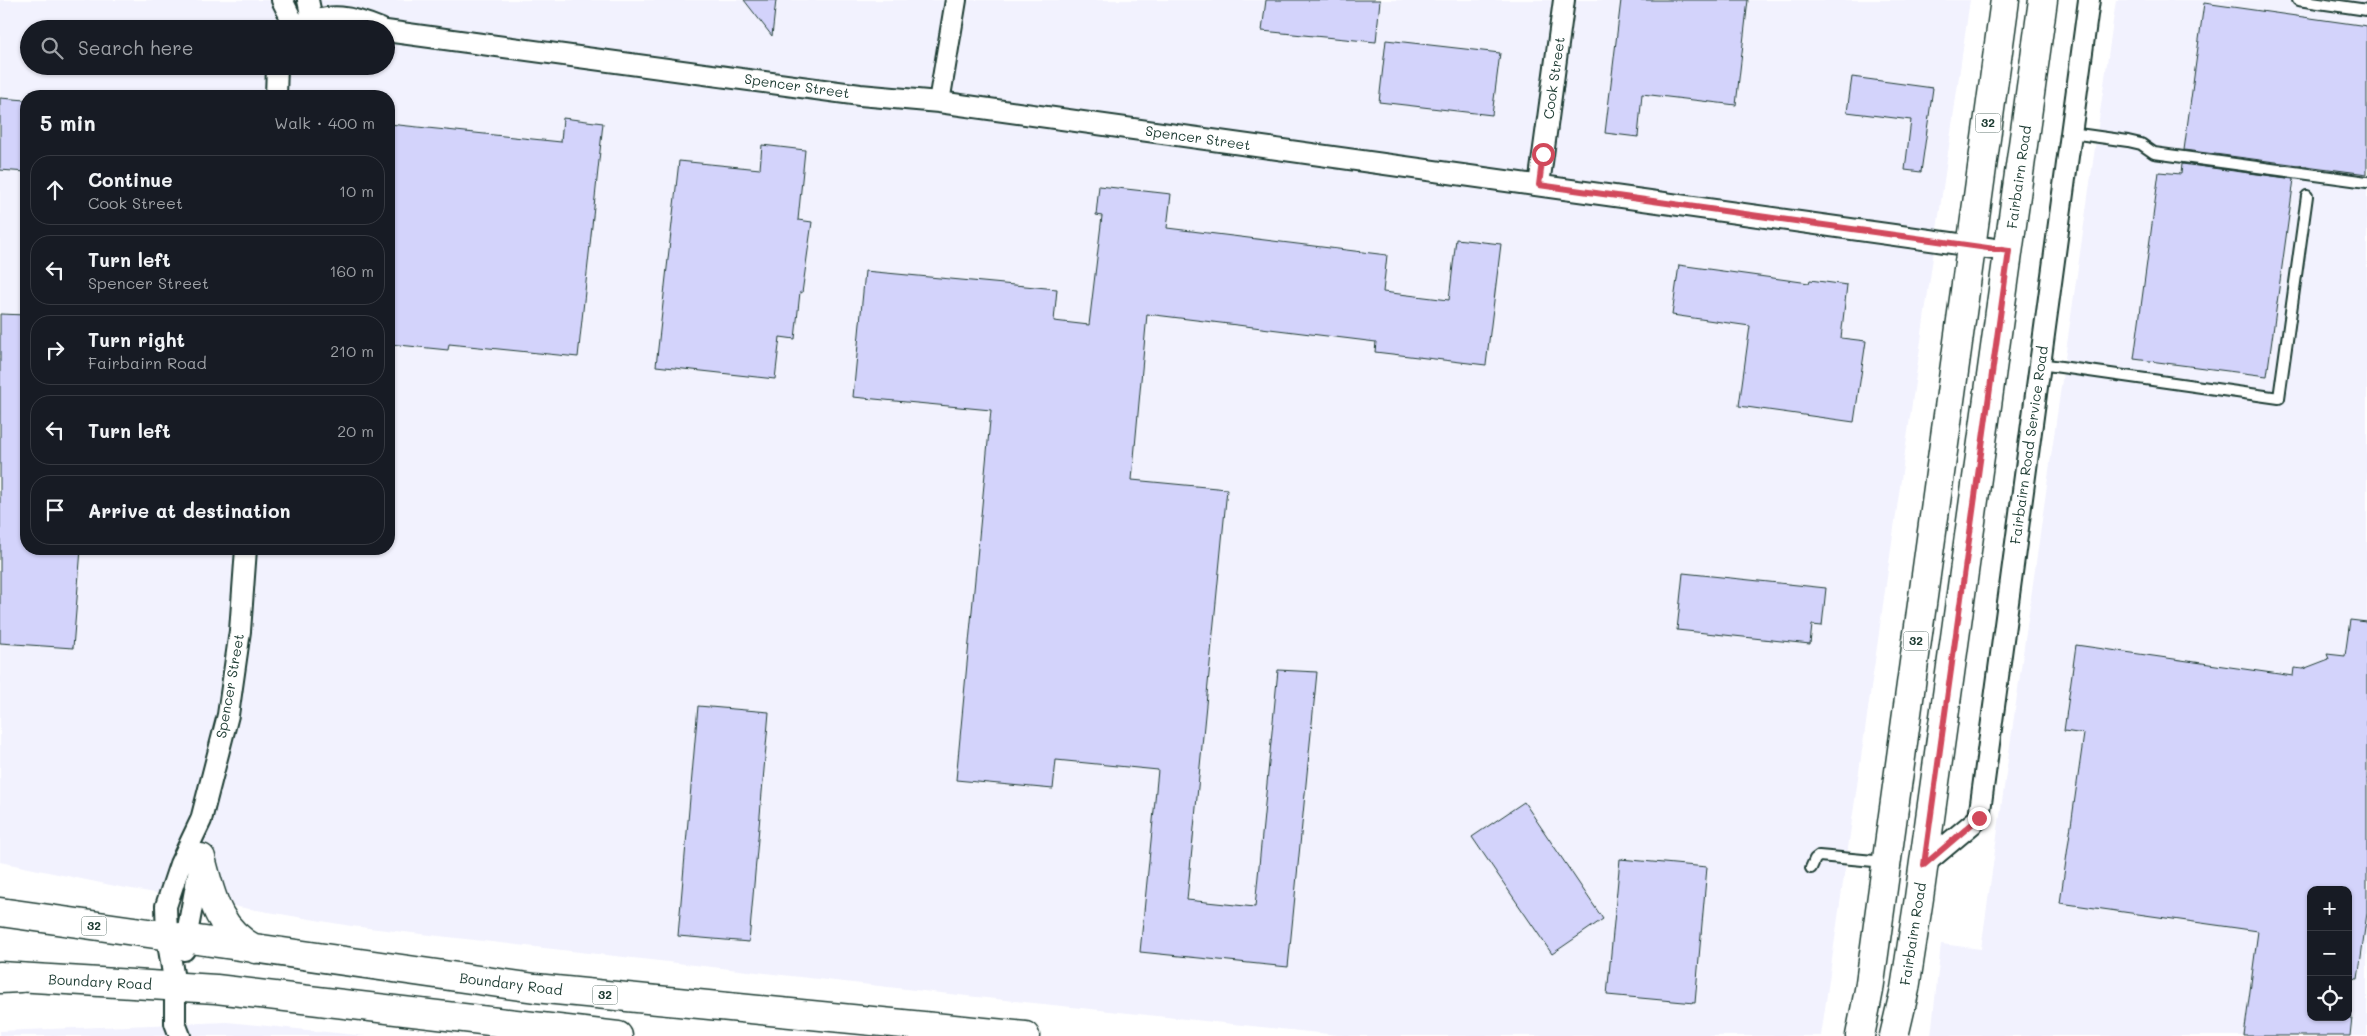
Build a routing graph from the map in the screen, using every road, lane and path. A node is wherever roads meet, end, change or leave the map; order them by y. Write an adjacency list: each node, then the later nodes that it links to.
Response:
1 (282, 0): 10 (street)
2 (308, 0): 11 (street)
3 (956, 0): 15 (street)
4 (1564, 0): 18 (street, Cook Street)
5 (2004, 0): 20 (main road, 32)
6 (2043, 0): 21 (main road, Fairbairn Road)
7 (2089, 0): 16 (street, Fairbairn Road Service Road)
8 (2298, 0): 9 (lane)
9 (2367, 10)
10 (295, 20)
11 (308, 20)
12 (319, 20): 13 (street)
13 (359, 20)
14 (395, 32): 15 (street, Spencer Street)
15 (939, 102): 18 (street, Spencer Street)
16 (2071, 133): 17 (lane); 22 (street, Fairbairn Road Service Road)
17 (2367, 182)
18 (1539, 185): 20 (street, Spencer Street)
19 (2307, 196): 22 (lane)
20 (1971, 246): 21 (street, Spencer Street); 26 (main road, 32)
21 (2009, 251): 27 (main road, Fairbairn Road)
22 (2040, 364): 27 (street, Fairbairn Road Service Road)
23 (245, 555): 24 (street, Spencer Street)
24 (202, 820): 25 (street, Spencer Street); 30 (street, Spencer Street)
25 (202, 858): 30 (street, Spencer Street); 31 (main road)
26 (1886, 862): 28 (lane); 38 (main road, 32)
27 (1924, 865): 39 (main road, Fairbairn Road)
28 (1811, 868)
29 (0, 912): 30 (main road, Boundary Road / 32)
30 (177, 938): 31 (main road, Boundary Road / 32); 33 (street)
31 (256, 949): 34 (main road, Boundary Road / 32)
32 (7, 978): 33 (main road, Boundary Road)
33 (175, 986): 35 (street); 36 (main road, Boundary Road)
34 (892, 1031): 37 (main road, Boundary Road / 32)
35 (180, 1036)
36 (618, 1036)
37 (1025, 1036)
38 (1860, 1036)
39 (1894, 1036)

